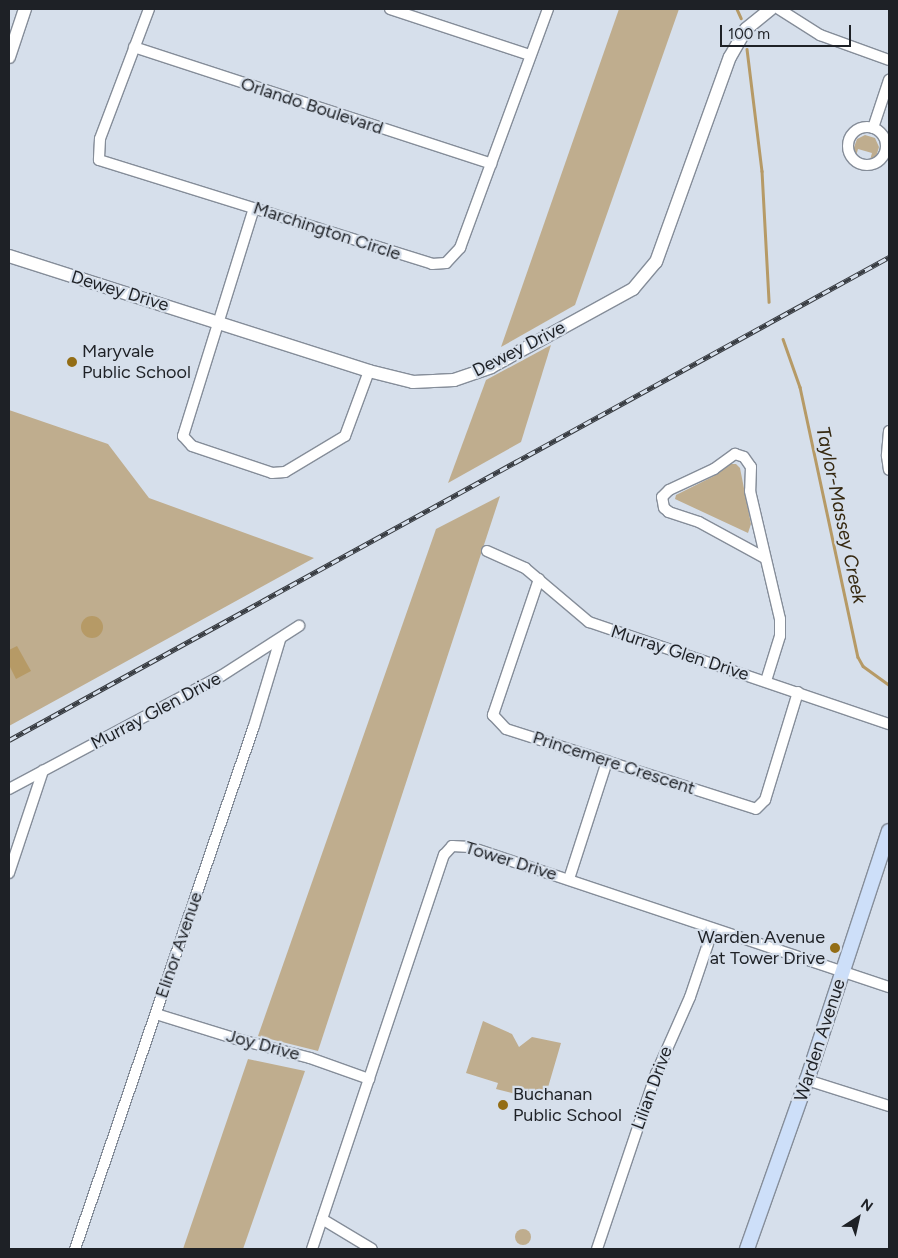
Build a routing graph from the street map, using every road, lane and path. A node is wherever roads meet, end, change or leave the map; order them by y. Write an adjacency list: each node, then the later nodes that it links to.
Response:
1 (25, 9): 9 (street)
2 (149, 9): 7 (street, Marchington Circle)
3 (390, 9): 8 (street)
4 (548, 9): 8 (street, Marchington Circle)
5 (771, 9): 17 (street, Dewey Drive)
6 (779, 9): 10 (street)
7 (134, 47): 13 (street, Orlando Boulevard); 14 (street, Marchington Circle)
8 (530, 55): 13 (street, Marchington Circle)
9 (9, 57)
10 (889, 60)
11 (889, 80): 12 (street)
12 (873, 128)
13 (491, 164): 14 (street, Marchington Circle)
14 (254, 208): 16 (street)
15 (9, 256): 16 (street, Dewey Drive)
16 (217, 322): 17 (street, Dewey Drive); 17 (street)
17 (369, 372)
18 (889, 431): 19 (street)
19 (889, 470)
20 (487, 551): 22 (street, Murray Glen Drive)
21 (765, 558): 21 (street); 25 (street)
22 (540, 579): 25 (street, Murray Glen Drive); 28 (street, Princemere Crescent)
23 (300, 626): 24 (street, Murray Glen Drive)
24 (280, 640): 29 (street, Murray Glen Drive); 37 (street, Elinor Avenue)
25 (766, 681): 26 (street, Murray Glen Drive)
26 (798, 692): 27 (street, Murray Glen Drive); 28 (street, Princemere Crescent)
27 (889, 724)
28 (607, 761): 33 (street)
29 (43, 771): 30 (street, Murray Glen Drive); 32 (street)
30 (9, 789)
31 (889, 831): 35 (main road, Warden Avenue)
32 (9, 873)
33 (569, 879): 34 (street, Tower Drive); 38 (street, Tower Drive)
34 (713, 929): 35 (street, Tower Drive); 45 (street, Lilian Drive)
35 (842, 972): 36 (street, Tower Drive); 39 (main road, Warden Avenue)
36 (889, 987)
37 (156, 1014): 38 (street, Joy Drive); 42 (street, Elinor Avenue)
38 (369, 1079): 41 (street, Tower Drive)
39 (808, 1080): 40 (street); 46 (main road, Warden Avenue)
40 (889, 1106)
41 (322, 1219): 43 (street, Tower Drive); 44 (street)
42 (75, 1249)
43 (312, 1249)
44 (372, 1249)
45 (597, 1249)
46 (747, 1249)

